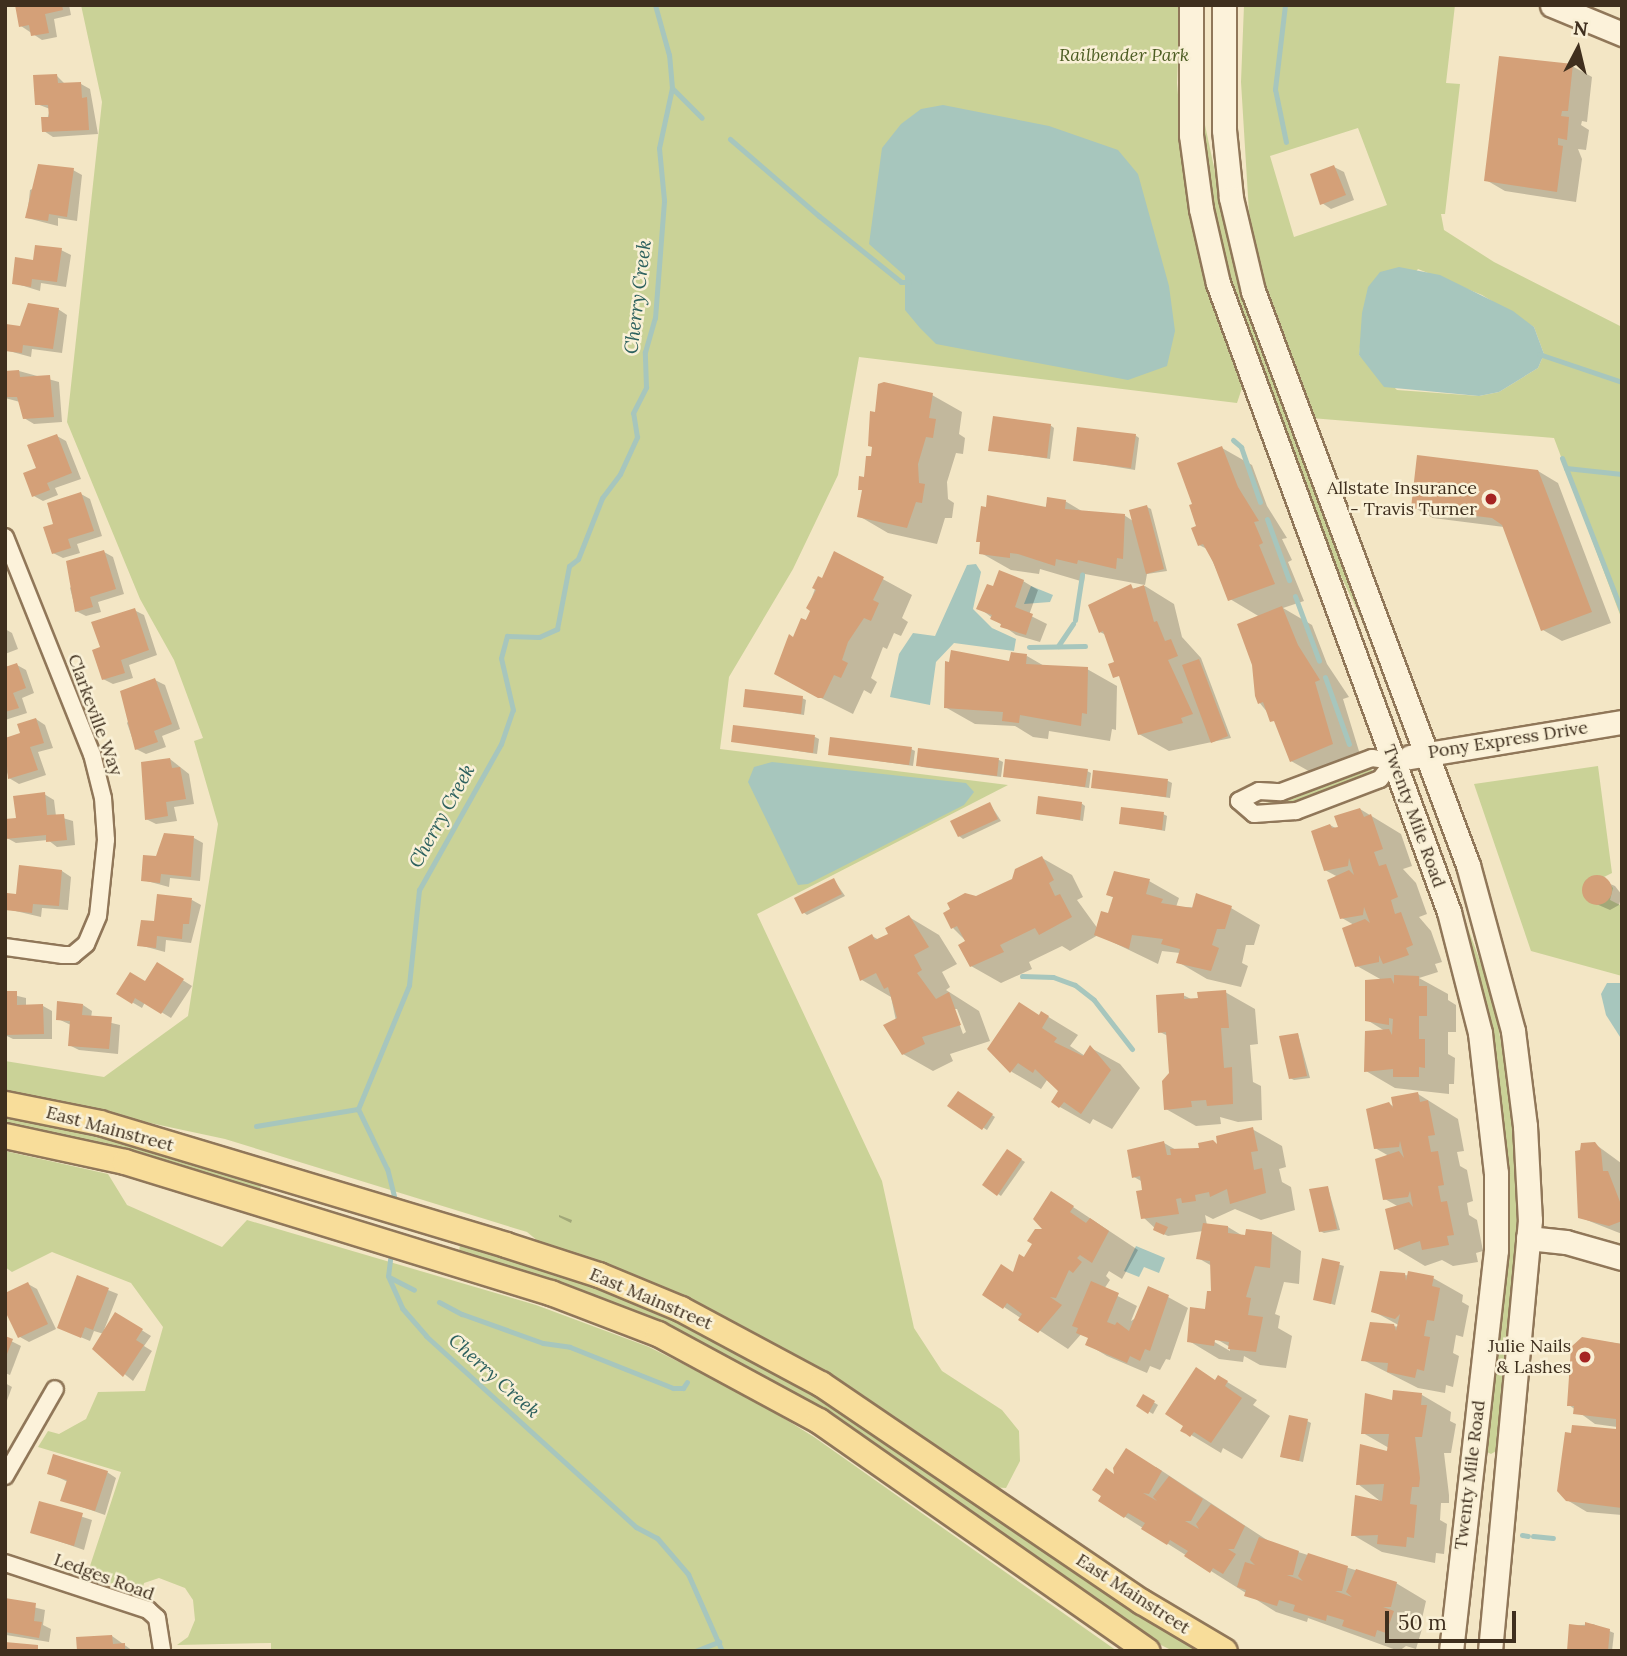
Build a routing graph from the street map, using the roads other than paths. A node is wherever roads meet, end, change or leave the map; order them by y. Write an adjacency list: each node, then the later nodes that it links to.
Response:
1 (1191, 5): 8 (main road, Twenty Mile Road)
2 (1224, 5): 7 (main road, Twenty Mile Road)
3 (1552, 5): 4 (main road)
4 (1622, 34)
5 (5, 537): 9 (street, Clarkeville Way)
6 (1622, 722): 7 (main road, Pony Express Drive)
7 (1426, 753): 8 (main road, Pony Express Drive); 12 (main road, Twenty Mile Road)
8 (1394, 761): 8 (street); 20 (main road, Twenty Mile Road)
9 (5, 947)
10 (5, 1104): 19 (main road, East Mainstreet)
11 (5, 1136): 18 (main road, East Mainstreet)
12 (1528, 1238): 13 (main road); 21 (main road, Twenty Mile Road)
13 (1622, 1258)
14 (55, 1388): 15 (street)
15 (5, 1476)
16 (5, 1563): 17 (street, Ledges Road)
17 (163, 1651)
18 (1147, 1651)
19 (1225, 1651)
20 (1451, 1651)
21 (1490, 1651)

